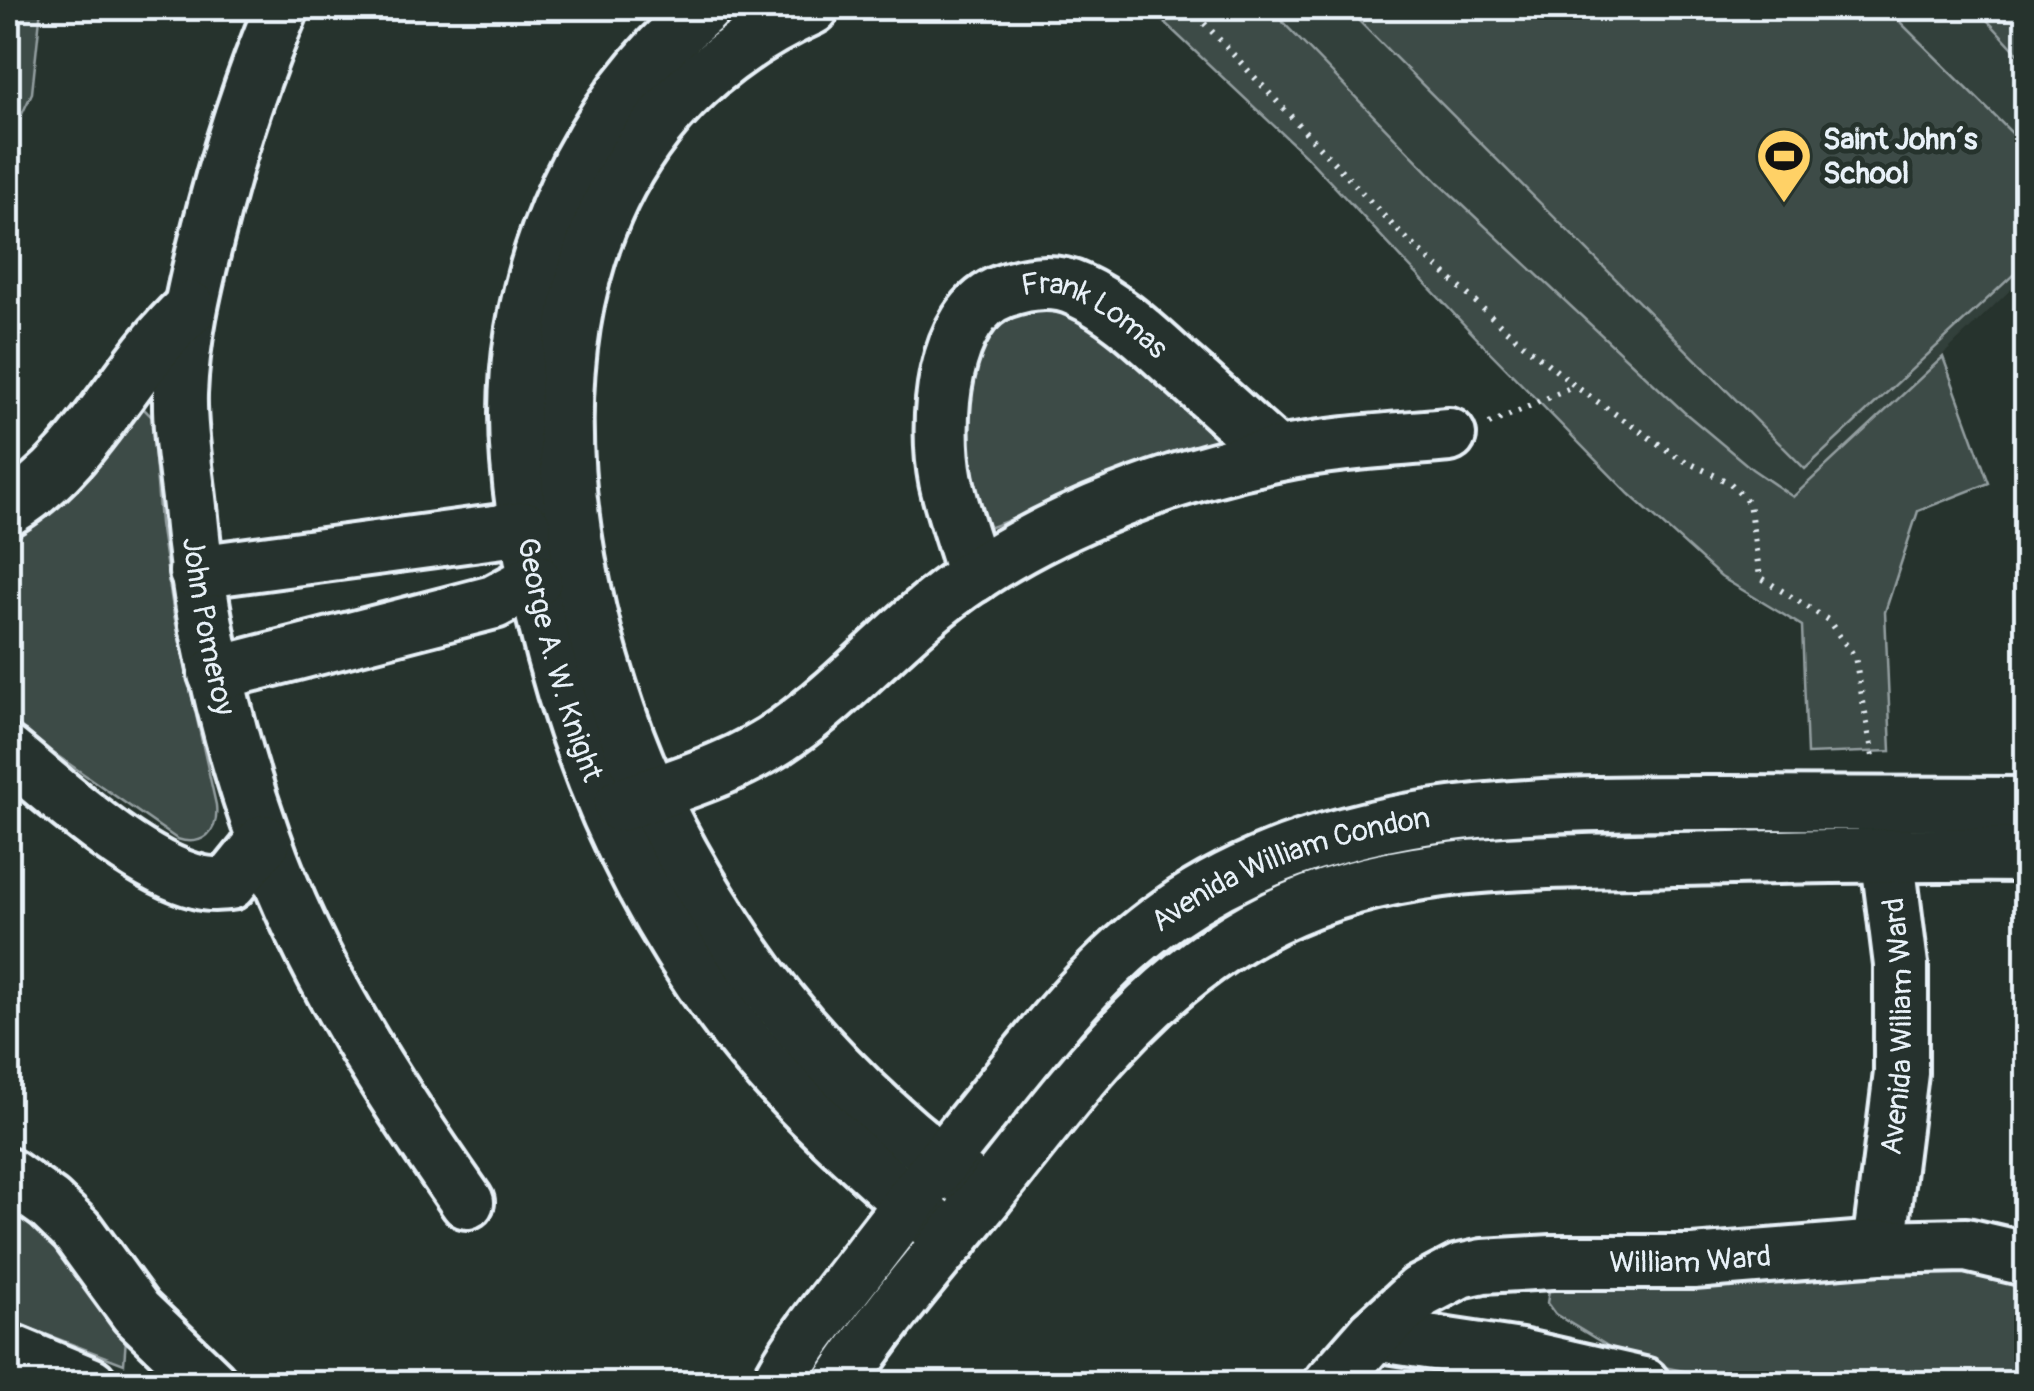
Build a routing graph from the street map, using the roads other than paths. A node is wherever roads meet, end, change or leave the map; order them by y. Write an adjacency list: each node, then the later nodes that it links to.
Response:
1 (282, 8): 4 (street, John Pomeroy)
2 (704, 8): 10 (street, George A. W. Knight)
3 (812, 8): 16 (street, George A. W. Knight)
4 (190, 308): 5 (street); 6 (street, John Pomeroy)
5 (128, 382): 6 (street); 9 (street)
6 (180, 396): 11 (street, John Pomeroy)
7 (1450, 435): 8 (street)
8 (1276, 454): 12 (street); 12 (street, Frank Lomas)
9 (8, 509)
10 (525, 528): 11 (street); 13 (street, George A. W. Knight)
11 (196, 572): 14 (street, John Pomeroy)
12 (974, 576): 16 (street)
13 (535, 580): 14 (street); 19 (street, George A. W. Knight)
14 (214, 674): 20 (street, John Pomeroy)
15 (8, 753): 20 (street)
16 (652, 794): 19 (street); 24 (street, George A. W. Knight)
17 (1881, 803): 18 (street, Avenida William Condon); 21 (street, Avenida Wiliam Ward); 24 (street, Avenida William Condon)
18 (2026, 804)
19 (604, 810): 24 (street, George A. W. Knight)
20 (264, 841): 26 (street, John Pomeroy)
21 (1888, 854): 22 (street, Avenida William Condon); 25 (street, Avenida William Condon); 28 (street, Avenida Wiliam Ward)
22 (2026, 855)
23 (8, 1175): 33 (street)
24 (925, 1182): 25 (street, George A. W. Knight); 27 (street, George A. W. Knight); 34 (street, Avenida William Condon)
25 (986, 1196): 27 (street, Avenida William Condon)
26 (468, 1202)
27 (951, 1240): 35 (street, Avenida William Condon)
28 (1879, 1248): 29 (street, William Ward); 30 (street, William Ward)
29 (2026, 1259)
30 (1374, 1334): 36 (street, William Ward); 37 (street)
31 (8, 1350): 32 (street)
32 (90, 1384)
33 (211, 1384)
34 (778, 1384)
35 (840, 1384)
36 (1330, 1384)
37 (1643, 1384)

